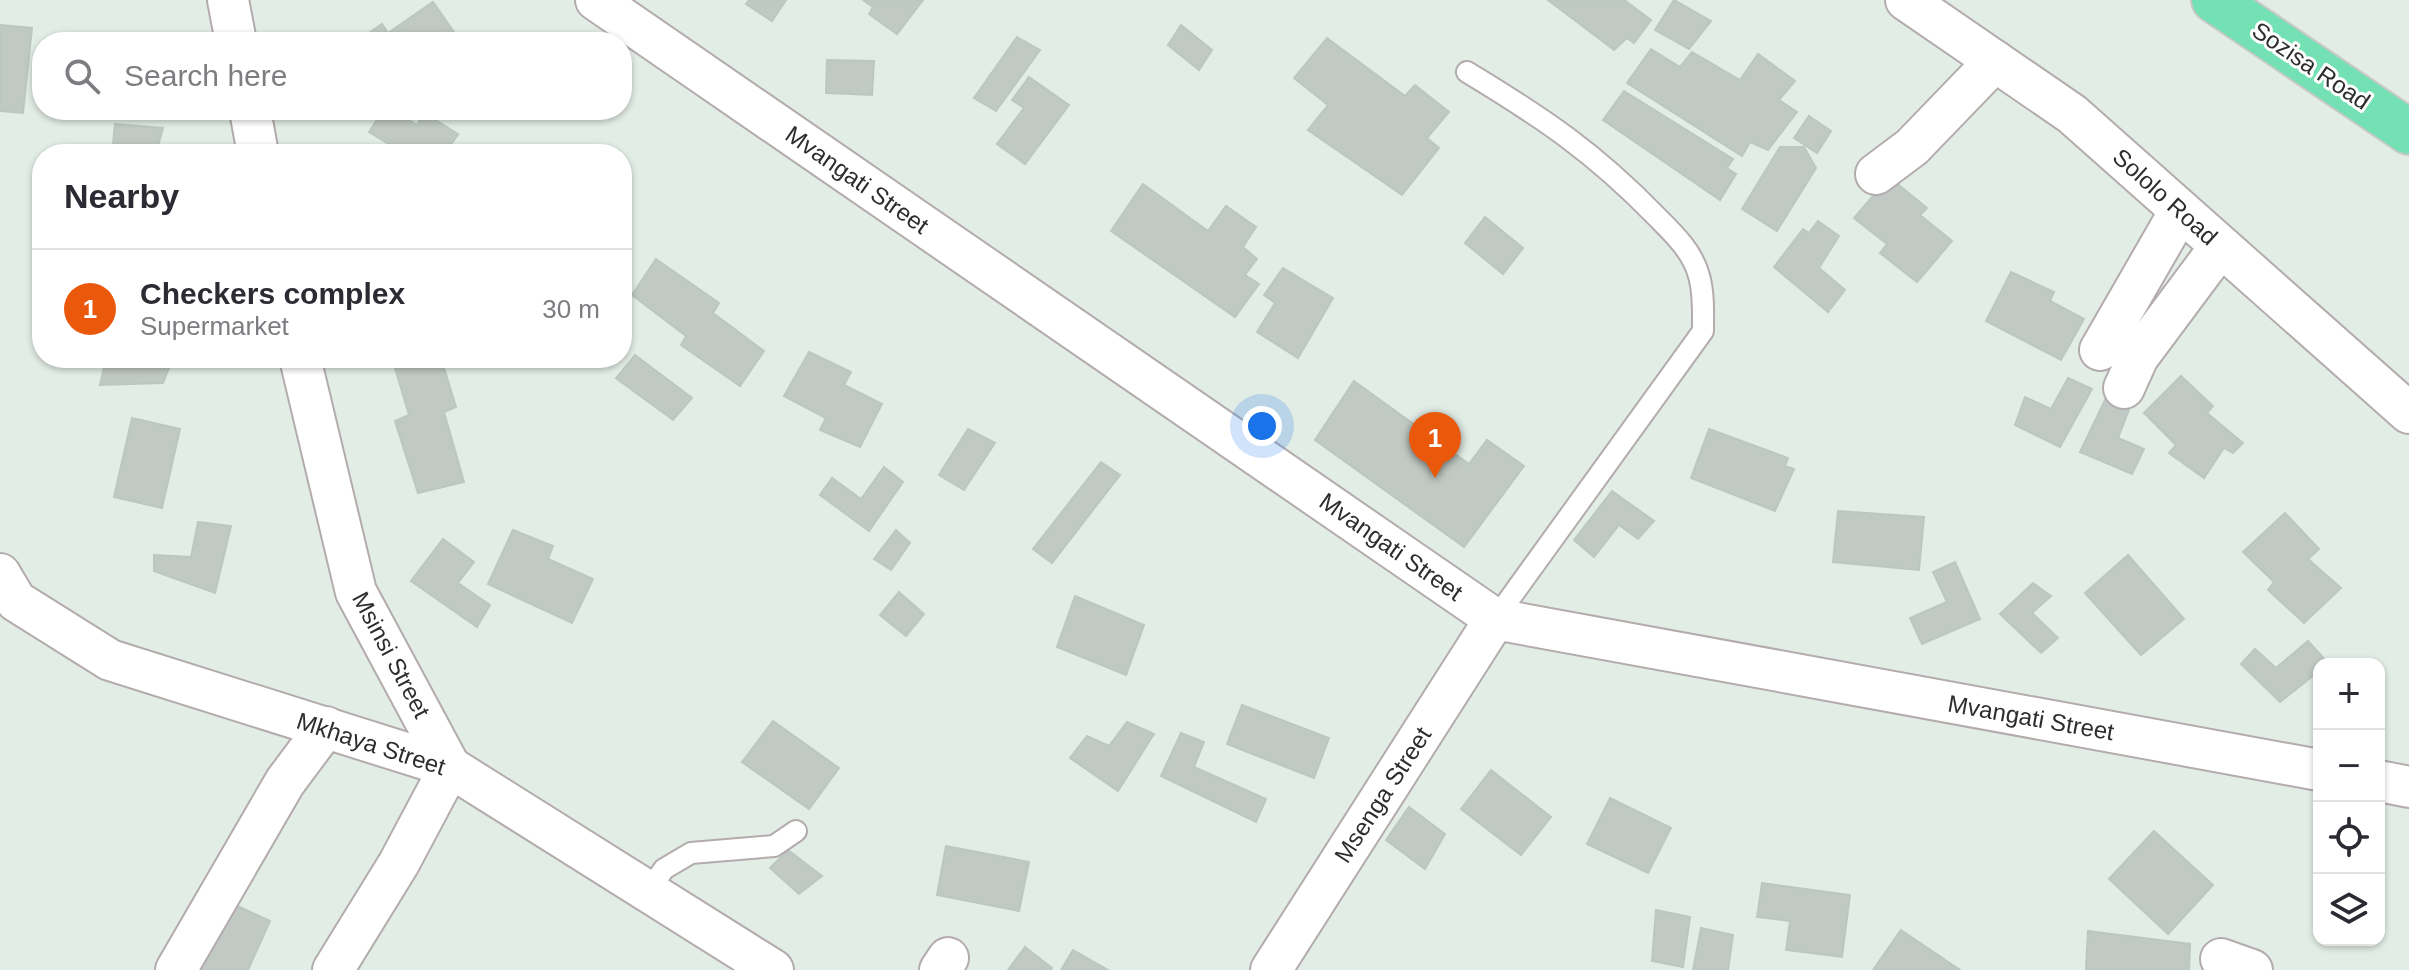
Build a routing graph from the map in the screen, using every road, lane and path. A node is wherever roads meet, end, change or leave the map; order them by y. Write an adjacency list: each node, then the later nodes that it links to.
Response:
1 (228, 0): 5 (street)
2 (596, 0): 19 (street, Mvangati Street)
3 (1906, 0): 6 (street, Sololo Road)
4 (2214, 0): 9 (main road, Sozisa Road)
5 (234, 32)
6 (1995, 61): 11 (street); 12 (street, Sololo Road)
7 (1467, 72): 19 (lane)
8 (252, 120): 10 (street)
9 (2409, 132)
10 (256, 144)
11 (1876, 174)
12 (2180, 211): 13 (street, Sololo Road); 14 (street)
13 (2220, 247): 16 (street); 17 (street, Sololo Road)
14 (2100, 350)
15 (302, 368): 21 (street, Msinsi Street)
16 (2124, 388)
17 (2409, 413)
18 (0, 574): 20 (street, Mkhaya Street)
19 (1495, 619): 22 (street, Mvangati Street); 30 (street, Msenga Street)
20 (326, 727): 21 (street, Mkhaya Street); 28 (street)
21 (450, 767): 26 (street, Mkhaya Street); 29 (street)
22 (2313, 769)
23 (2385, 782): 24 (street)
24 (2409, 787)
25 (796, 831): 26 (lane)
26 (649, 890): 27 (street, Mkhaya Street)
27 (753, 965)
28 (176, 970)
29 (333, 970)
30 (1271, 970)

